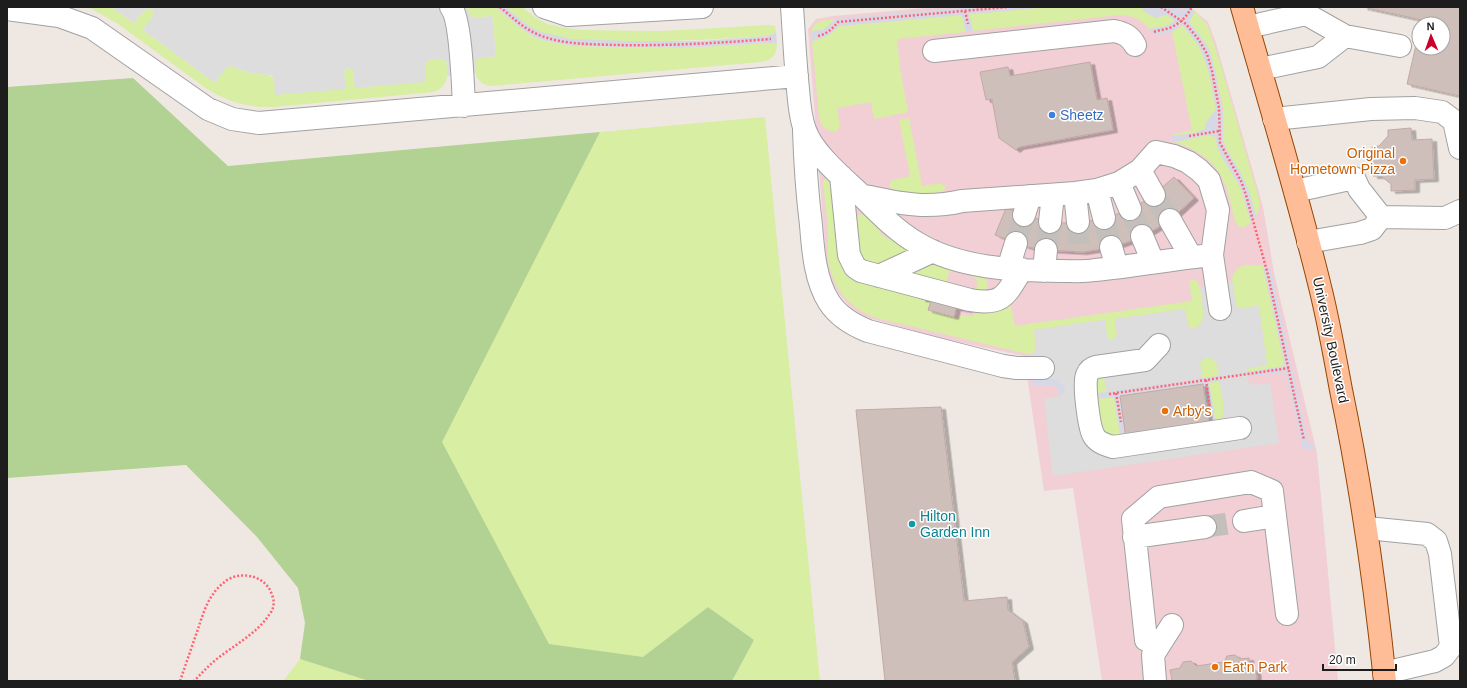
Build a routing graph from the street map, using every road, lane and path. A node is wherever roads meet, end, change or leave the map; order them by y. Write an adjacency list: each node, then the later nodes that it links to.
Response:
1 (451, 7): 21 (street)
2 (500, 7): 15 (path)
3 (544, 7): 10 (street)
4 (702, 7): 10 (street)
5 (792, 7): 15 (street)
6 (1008, 7): 15 (path)
7 (1161, 7): 12 (path)
8 (1193, 7): 12 (path)
9 (7, 9): 21 (street)
10 (607, 11)
11 (1245, 17): 14 (street); 19 (main road, University Boulevard)
12 (1182, 21): 13 (path); 54 (path)
13 (1169, 29)
14 (1345, 36): 17 (street); 19 (street)
15 (794, 38): 20 (street)
16 (1135, 45): 18 (street)
17 (1400, 46)
18 (934, 51)
19 (1260, 69): 22 (main road, University Boulevard)
20 (797, 76): 21 (street); 23 (street)
21 (464, 106)
22 (1274, 119): 24 (street); 29 (main road, University Boulevard)
23 (804, 130): 26 (street); 53 (street)
24 (1460, 148)
25 (1140, 170): 27 (street); 33 (street); 46 (street)
26 (841, 176): 32 (street); 50 (street)
27 (1119, 182): 28 (street); 34 (street)
28 (1097, 190): 30 (street); 37 (street)
29 (1295, 191): 36 (street); 42 (main road, University Boulevard)
30 (1075, 193): 31 (street); 40 (street)
31 (1053, 194): 32 (street); 39 (street)
32 (860, 195): 45 (street)
33 (1154, 195)
34 (1130, 209)
35 (1453, 215): 36 (street)
36 (1381, 217): 42 (street)
37 (1104, 218)
38 (1170, 220): 46 (street)
39 (1050, 222)
40 (1078, 222)
41 (1142, 236): 47 (street)
42 (1308, 242): 66 (main road, University Boulevard)
43 (1016, 243): 49 (street)
44 (1111, 247): 48 (street)
45 (932, 251): 49 (street); 50 (street)
46 (1202, 256): 47 (street); 51 (street)
47 (1153, 262): 48 (street)
48 (1117, 267): 49 (street)
49 (1015, 269): 50 (street)
50 (879, 276)
51 (1220, 308)
52 (1159, 345): 57 (street)
53 (1043, 368)
54 (1289, 368): 55 (path); 61 (path)
55 (1206, 380): 56 (path); 58 (path)
56 (1116, 393): 57 (path); 59 (path)
57 (1086, 396): 60 (street)
58 (1210, 411)
59 (1121, 424)
60 (1240, 428)
61 (1304, 440)
62 (1275, 516): 63 (street); 65 (street); 67 (street)
63 (1244, 521)
64 (1205, 527): 65 (street)
65 (1133, 528): 69 (street)
66 (1367, 528): 70 (main road, University Boulevard); 70 (street)
67 (1287, 614)
68 (1172, 625): 73 (street)
69 (1146, 640)
70 (1384, 677)
71 (180, 681): 72 (path)
72 (194, 681)
73 (1155, 681)

